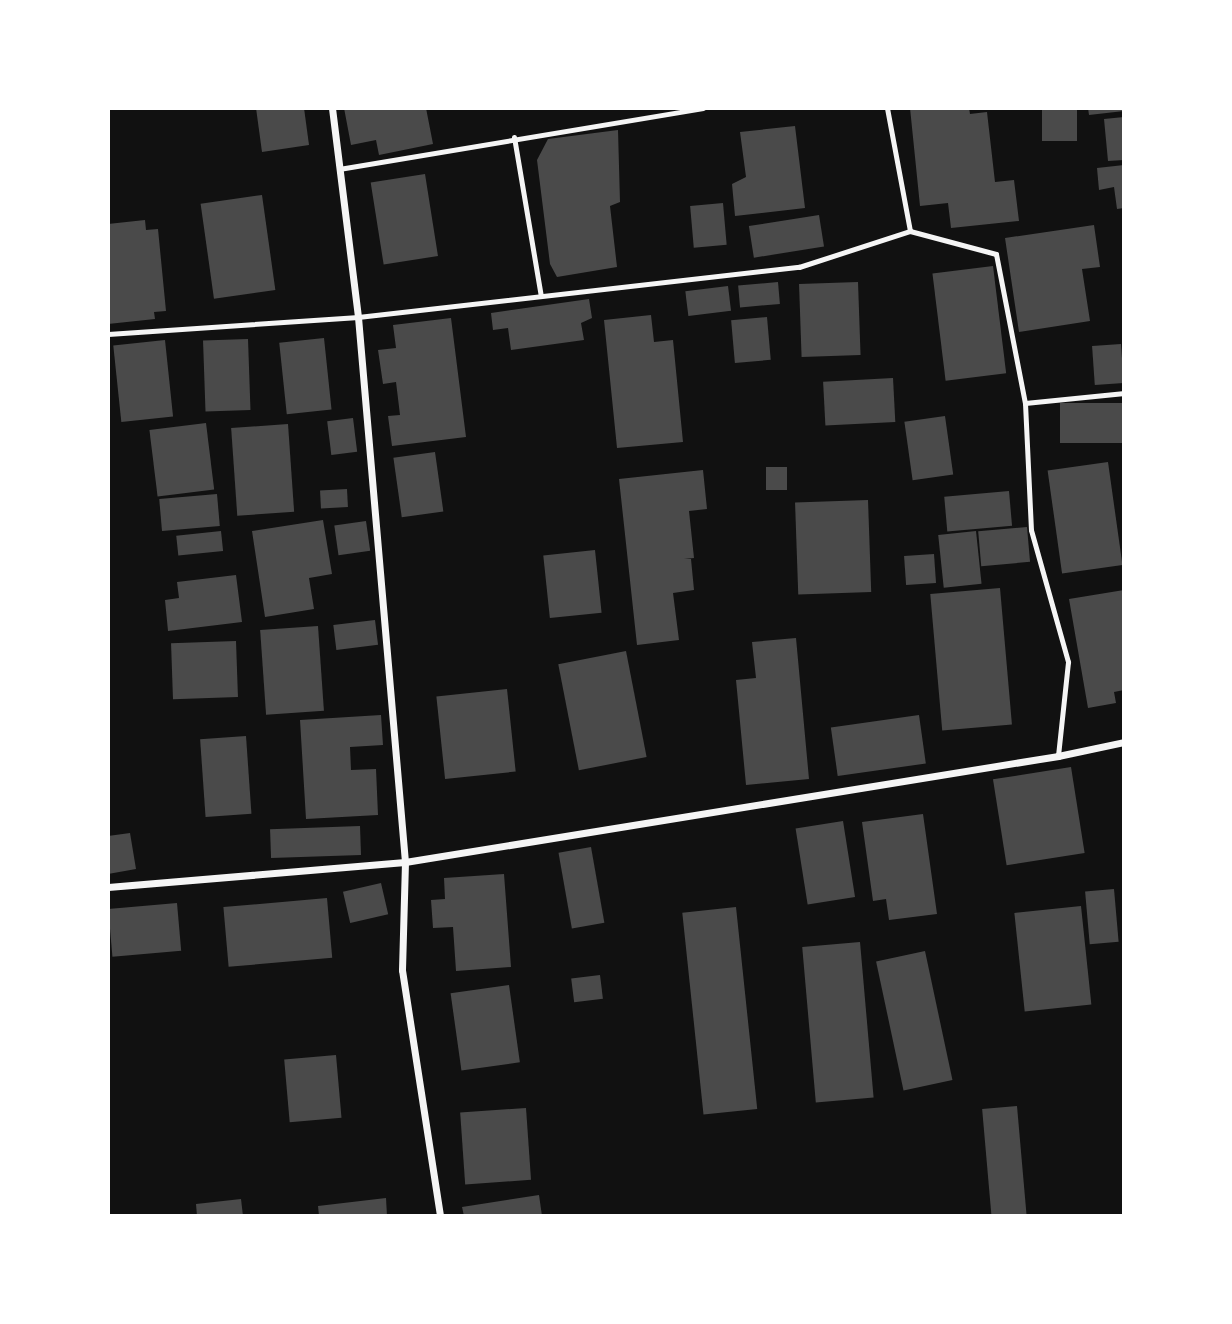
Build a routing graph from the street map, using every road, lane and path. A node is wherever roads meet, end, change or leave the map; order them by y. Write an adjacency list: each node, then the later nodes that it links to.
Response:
1 (332, 108): 5 (street)
2 (703, 108): 4 (lane)
3 (887, 108): 6 (lane)
4 (514, 137): 5 (lane); 7 (lane)
5 (339, 169): 8 (street)
6 (910, 230): 7 (lane); 11 (lane)
7 (541, 296): 8 (lane)
8 (358, 317): 9 (lane); 14 (street)
9 (108, 334)
10 (1124, 393): 11 (lane)
11 (1025, 402): 13 (lane)
12 (1124, 742): 13 (street)
13 (1058, 756): 14 (street)
14 (405, 862): 15 (street); 16 (street)
15 (108, 887)
16 (440, 1216)

